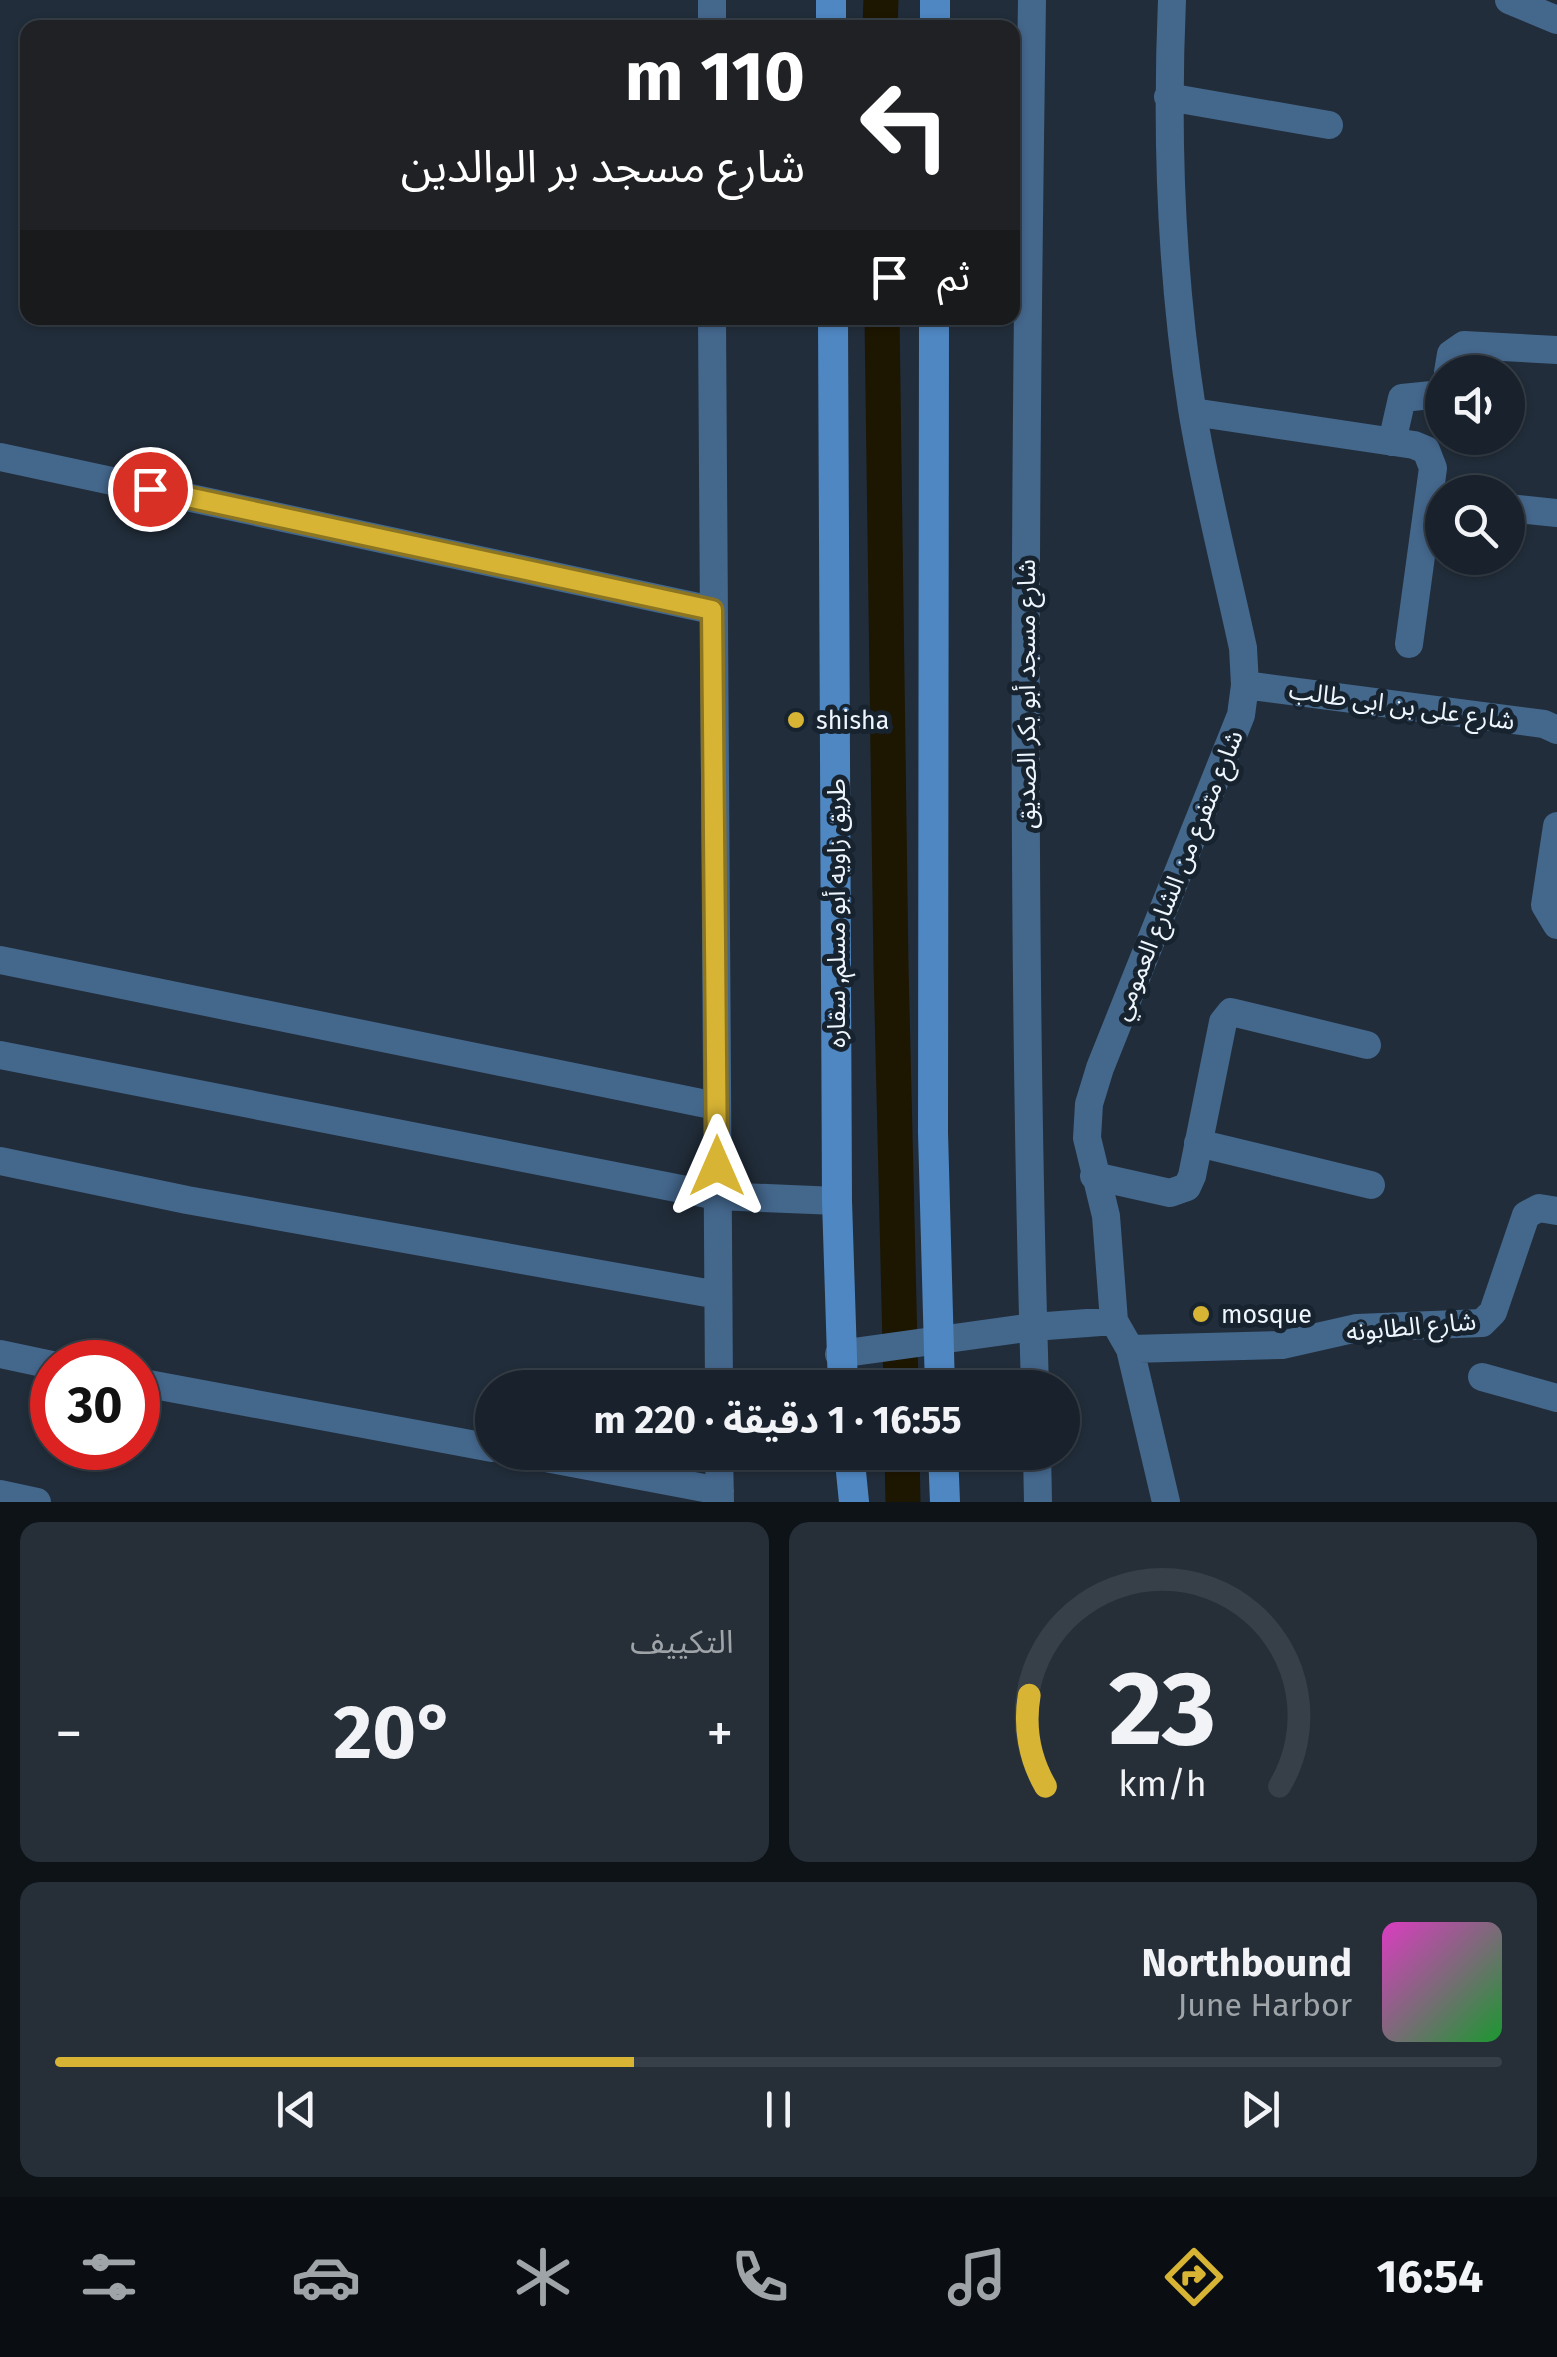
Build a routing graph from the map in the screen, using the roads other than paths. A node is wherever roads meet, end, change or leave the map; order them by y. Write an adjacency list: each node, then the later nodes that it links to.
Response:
1 (1032, 0): 39 (street, شارع مسجد أبو بكر الصديق)
2 (1172, 0): 5 (street, شارع متفرع من الشارع العمومي)
3 (1509, 0): 4 (street)
4 (1557, 20)
5 (1168, 97): 6 (street); 13 (street, شارع متفرع من الشارع العمومي)
6 (1329, 125)
7 (712, 325): 20 (street)
8 (833, 325): 35 (main road, طريق زاويه أبو مسلم, سقاره)
9 (934, 325): 40 (main road)
10 (1557, 350): 11 (street)
11 (1451, 355)
12 (1425, 394): 14 (street)
13 (1193, 412): 14 (street); 22 (street, شارع متفرع من الشارع العمومي)
14 (1392, 442): 16 (street)
15 (0, 457): 20 (street)
16 (1434, 475)
17 (1525, 510): 18 (street)
18 (1557, 513)
19 (1425, 558): 21 (street)
20 (712, 610): 29 (street)
21 (1408, 644)
22 (1245, 684): 23 (street, شارع على بن ابى طالب); 32 (street, شارع متفرع من الشارع العمومي)
23 (1557, 730)
24 (1557, 826): 25 (street)
25 (1557, 925)
26 (0, 960): 29 (street)
27 (1367, 1045): 30 (street)
28 (0, 1055): 34 (street)
29 (716, 1106): 34 (street)
30 (1198, 1143): 32 (street); 33 (street)
31 (0, 1161): 37 (street)
32 (1094, 1176): 38 (street, شارع متفرع من الشارع العمومي)
33 (1371, 1185)
34 (717, 1196): 35 (street); 37 (street)
35 (837, 1201): 42 (main road, طريق زاويه أبو مسلم, سقاره)
36 (1557, 1211): 41 (street, شارع الطابونه)
37 (718, 1295): 45 (street)
38 (1114, 1320): 39 (street); 41 (street, شارع متفرع من الشارع العمومي)
39 (1033, 1327): 40 (street); 48 (street, شارع مسجد أبو بكر الصديق)
40 (928, 1342): 42 (street); 47 (main road)
41 (1130, 1349): 64 (street, شارع متفرع من الشارع العمومي)
42 (850, 1352): 46 (main road, طريق زاويه أبو مسلم, سقاره)
43 (0, 1354): 44 (street)
44 (30, 1360)
45 (719, 1370)
46 (846, 1370)
47 (935, 1370)
48 (1034, 1370)
49 (1482, 1377): 51 (street)
50 (160, 1386): 52 (street)
51 (1557, 1398)
52 (475, 1445)
53 (598, 1470): 59 (street)
54 (720, 1470): 59 (street)
55 (851, 1470): 61 (main road)
56 (944, 1470): 62 (main road)
57 (1037, 1470): 63 (street)
58 (0, 1494): 60 (street)
59 (720, 1496)
60 (37, 1502)
61 (854, 1502)
62 (945, 1502)
63 (1038, 1502)
64 (1166, 1502)

